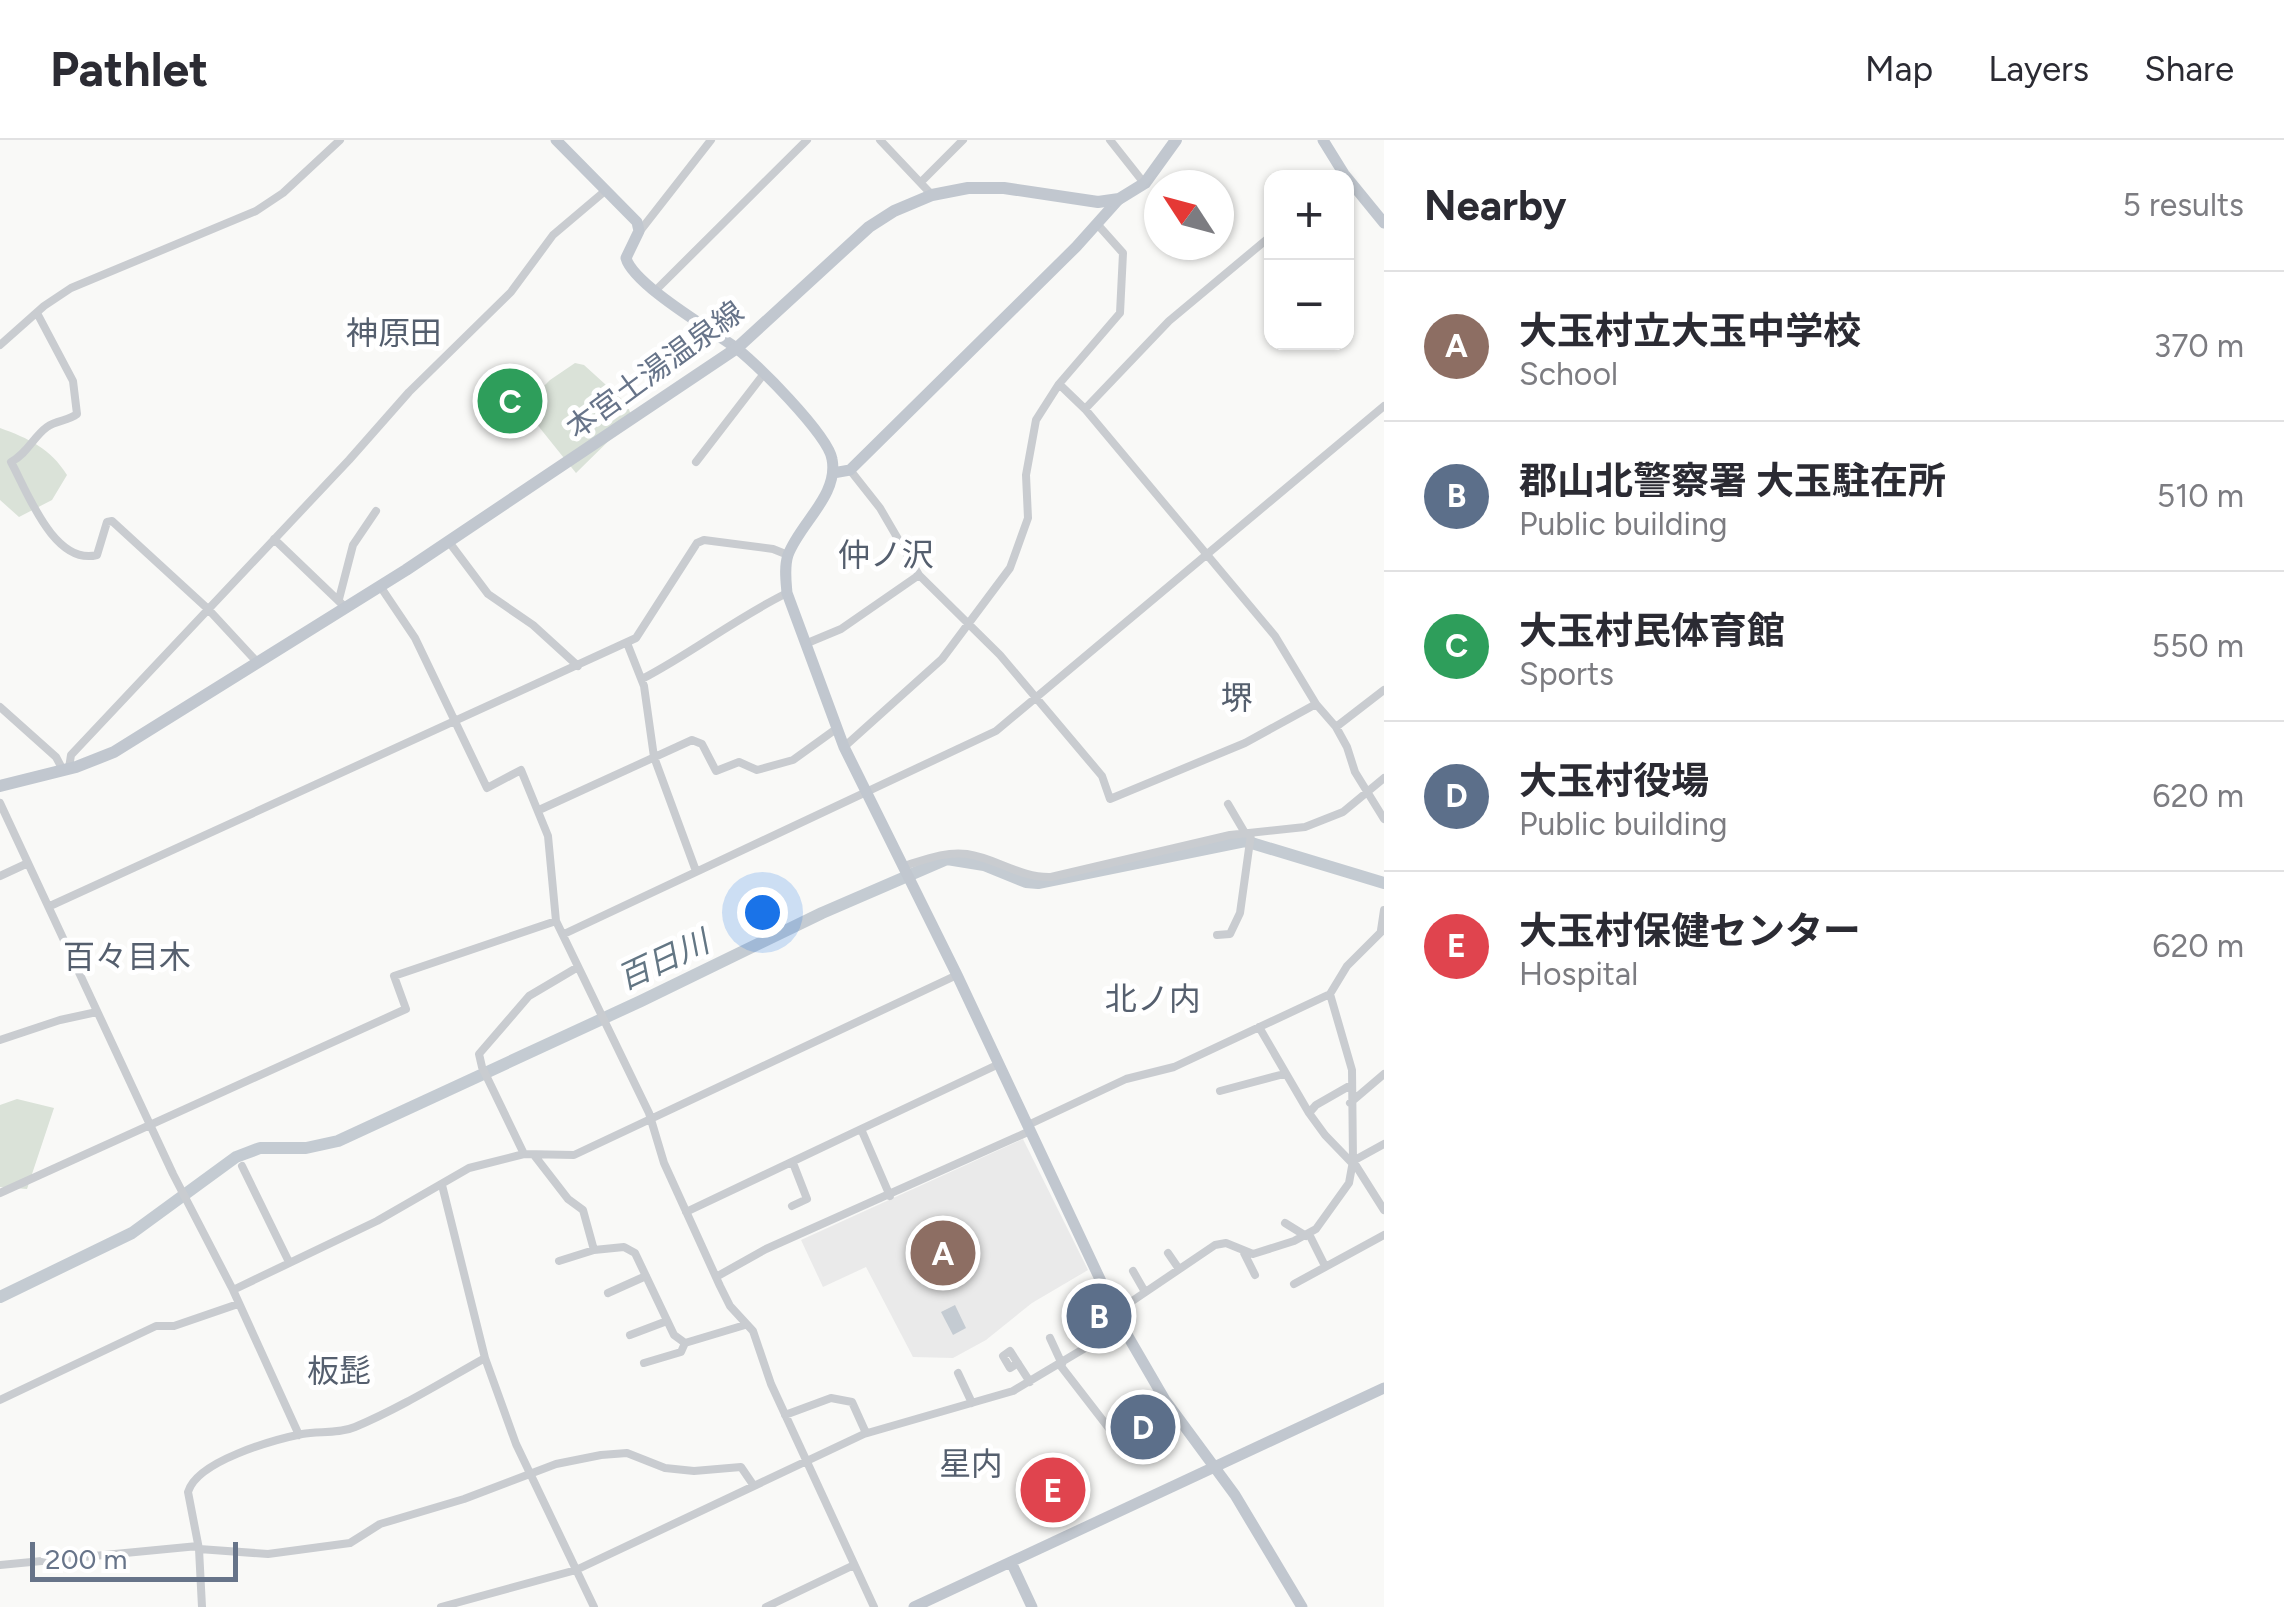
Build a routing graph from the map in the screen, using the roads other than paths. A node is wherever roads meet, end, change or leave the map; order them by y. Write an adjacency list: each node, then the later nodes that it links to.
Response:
1 (340, 140): 23 (street)
2 (556, 140): 15 (street)
3 (710, 140): 20 (street)
4 (807, 140): 22 (street)
5 (880, 140): 12 (street)
6 (963, 140): 12 (street)
7 (1110, 140): 13 (street)
8 (1176, 140): 10 (main road)
9 (1328, 142): 11 (street)
10 (1156, 170)
11 (1340, 170)
12 (921, 182): 16 (street)
13 (1144, 183): 17 (main road)
14 (1354, 189): 18 (street)
15 (605, 191): 20 (street); 34 (street)
16 (932, 195): 17 (main road, 本宮土湯温泉線); 25 (main road, 本宮土湯温泉線)
17 (1118, 199): 19 (street)
18 (1384, 223)
19 (1098, 225): 27 (street); 31 (street)
20 (637, 235): 22 (street)
21 (1264, 242): 29 (street)
22 (656, 290): 25 (street)
23 (37, 313): 24 (street); 42 (street)
24 (0, 345)
25 (737, 348): 26 (street); 35 (main road, 本宮土湯温泉線)
26 (763, 375): 30 (street); 32 (street)
27 (1059, 384): 29 (street); 43 (street)
28 (1384, 406): 36 (street)
29 (1085, 409): 36 (street)
30 (696, 462)
31 (850, 470): 32 (street); 38 (street)
32 (832, 473): 37 (street)
33 (376, 511): 41 (street)
34 (274, 539): 41 (street); 42 (street)
35 (448, 542): 39 (main road, 本宮土湯温泉線); 47 (street)
36 (1207, 555): 50 (street); 51 (street)
37 (788, 556): 40 (street); 44 (street)
38 (920, 576): 43 (street); 45 (street)
39 (380, 586): 41 (main road, 本宮土湯温泉線); 53 (street)
40 (787, 594): 45 (street); 48 (street)
41 (342, 604): 46 (main road, 本宮土湯温泉線)
42 (208, 609): 46 (street); 58 (street)
43 (968, 623): 50 (street); 56 (street)
44 (626, 643): 47 (street); 48 (street)
45 (806, 644): 55 (street)
46 (258, 663): 58 (main road, 本宮土湯温泉線)
47 (578, 666): 53 (street)
48 (642, 680): 57 (street)
49 (1384, 690): 54 (street)
50 (1036, 699): 51 (street); 61 (street)
51 (1316, 704): 54 (street)
52 (0, 707): 58 (street)
53 (455, 721): 65 (street); 72 (street)
54 (1336, 727): 62 (street)
55 (836, 729): 56 (street); 57 (street)
56 (844, 747): 61 (street)
57 (654, 757): 65 (street); 69 (street)
58 (66, 769): 60 (main road, 本宮土湯温泉線)
59 (1384, 778): 62 (street)
60 (0, 786)
61 (866, 792): 69 (street); 70 (street)
62 (1366, 793): 66 (street); 67 (street)
63 (0, 803): 68 (street)
64 (1228, 804): 67 (street)
65 (539, 810): 74 (street)
66 (1384, 819)
67 (1249, 838): 70 (street); 77 (street)
68 (28, 863): 71 (street); 72 (street)
69 (696, 871): 76 (street)
70 (907, 873): 79 (street)
71 (0, 876)
72 (50, 906): 81 (street)
73 (1384, 910): 75 (street)
74 (556, 921): 76 (street); 92 (street)
75 (1383, 930): 80 (street)
76 (564, 934): 78 (street)
77 (1217, 934)
78 (578, 968): 91 (street); 96 (street)
79 (957, 975): 84 (street); 91 (street)
80 (1330, 994): 82 (street); 87 (street)
81 (97, 1012): 83 (street); 92 (street)
82 (1260, 1027): 85 (street); 93 (street)
83 (0, 1040)
84 (999, 1064): 93 (street); 94 (street)
85 (1284, 1074): 88 (street); 90 (street)
86 (1384, 1074): 89 (street)
87 (1350, 1085): 89 (street); 90 (street)
88 (1220, 1091)
89 (1350, 1103): 98 (street)
90 (1309, 1113): 98 (street)
91 (651, 1119): 97 (street); 106 (street)
92 (150, 1126): 102 (street); 122 (street)
93 (1029, 1128): 103 (street); 126 (street)
94 (861, 1129): 99 (street); 103 (street)
95 (1384, 1144): 98 (street)
96 (524, 1154): 97 (street); 101 (street)
97 (534, 1155): 110 (street)
98 (1352, 1162): 105 (street); 108 (street)
99 (792, 1163): 104 (street); 106 (street)
100 (242, 1166): 113 (street)
101 (442, 1185): 113 (street); 133 (street)
102 (0, 1192)
103 (890, 1196): 120 (street)
104 (792, 1206)
105 (1384, 1210)
106 (686, 1212): 120 (street)
107 (1286, 1223): 108 (street)
108 (1307, 1235): 112 (street); 115 (street)
109 (1384, 1235): 115 (street)
110 (594, 1250): 114 (street); 118 (street)
111 (1168, 1253): 116 (street)
112 (1244, 1253): 116 (street); 119 (street)
113 (289, 1262): 122 (street)
114 (559, 1262)
115 (1325, 1266): 121 (street)
116 (1179, 1269): 123 (street)
117 (1132, 1271): 123 (street)
118 (646, 1276): 124 (street); 127 (street)
119 (1254, 1276)
120 (716, 1277): 128 (street)
121 (1294, 1284)
122 (233, 1290): 125 (street)
123 (1145, 1292): 126 (street)
124 (608, 1294)
125 (238, 1304): 140 (street); 144 (street)
126 (1116, 1312): 129 (street)
127 (667, 1321): 130 (street); 132 (street)
128 (745, 1325): 132 (street); 142 (street)
129 (1122, 1326): 136 (street); 147 (street)
130 (630, 1335)
131 (1050, 1338): 136 (street)
132 (685, 1342): 134 (street)
133 (485, 1358): 144 (street); 148 (street)
134 (644, 1363)
135 (1018, 1363): 138 (street)
136 (1061, 1364): 138 (street); 145 (street)
137 (958, 1373): 141 (street)
138 (1030, 1382): 141 (street)
139 (1384, 1388): 147 (street)
140 (0, 1400)
141 (972, 1403): 143 (street)
142 (785, 1414): 143 (street); 146 (street)
143 (866, 1433): 146 (street)
144 (299, 1435): 150 (street)
145 (1125, 1448)
146 (806, 1461): 149 (street); 153 (street)
147 (1215, 1466): 151 (street); 163 (street)
148 (531, 1473): 149 (street); 150 (street); 154 (street)
149 (754, 1486): 154 (street)
150 (198, 1547): 152 (street); 156 (street)
151 (1012, 1562): 155 (street); 162 (street)
152 (0, 1565)
153 (854, 1565): 159 (street); 160 (street)
154 (576, 1570): 157 (street); 158 (street)
155 (933, 1603): 161 (street)
156 (202, 1607)
157 (441, 1607)
158 (594, 1607)
159 (766, 1607)
160 (874, 1607)
161 (914, 1607)
162 (1032, 1607)
163 (1302, 1607)

